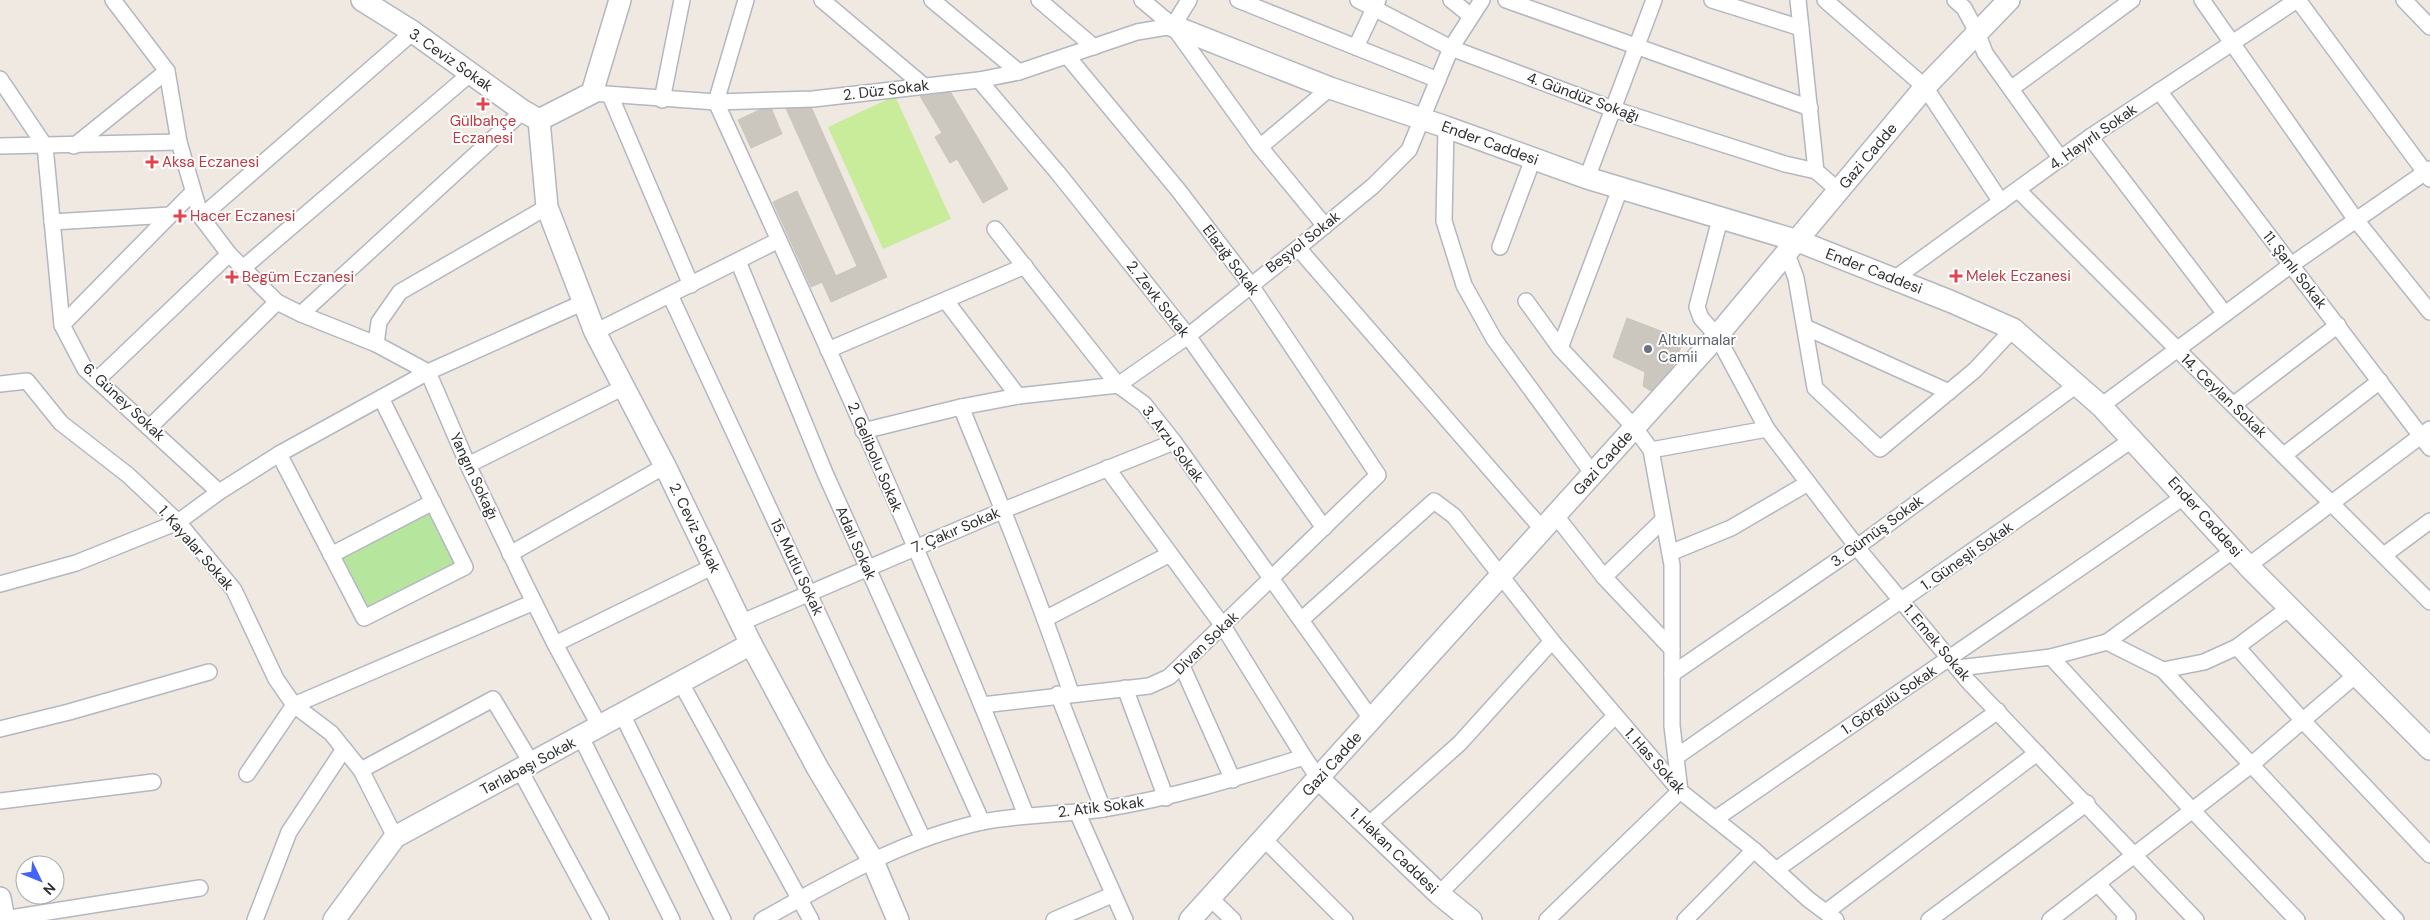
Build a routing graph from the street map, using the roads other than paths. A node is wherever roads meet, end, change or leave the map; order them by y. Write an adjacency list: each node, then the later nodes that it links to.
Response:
1 (113, 0): 39 (street)
2 (362, 0): 31 (street, 3. Ceviz Sokak)
3 (682, 0): 51 (street)
4 (746, 0): 52 (street)
5 (822, 0): 45 (street)
6 (932, 0): 40 (street)
7 (1039, 0): 34 (street)
8 (1142, 0): 28 (street)
9 (1189, 0): 28 (street)
10 (1238, 0): 35 (street)
11 (1358, 0): 26 (street, 4. Gündüz Sokağı)
12 (1451, 0): 27 (street)
13 (1482, 0): 27 (street, Beşyol Sokak)
14 (1506, 0): 37 (street)
15 (1654, 0): 37 (street)
16 (1712, 0): 30 (street)
17 (1798, 0): 30 (street)
18 (1825, 0): 46 (street)
19 (1955, 0): 32 (street)
20 (2009, 0): 32 (street, Gazi Cadde)
21 (2132, 0): 48 (street)
22 (2202, 0): 33 (street)
23 (2298, 0): 33 (street, 4. Hayırlı Sokak); 67 (street)
24 (2404, 0): 29 (street)
25 (615, 2): 50 (street)
26 (1376, 4): 35 (street); 36 (street, 4. Gündüz Sokağı)
27 (1471, 16): 36 (street, Beşyol Sokak)
28 (1173, 26): 34 (street, 2. Düz Sokak); 47 (street, Ender Caddesi); 63 (street)
29 (2430, 27)
30 (1801, 28): 53 (street)
31 (413, 32): 41 (street, 3. Ceviz Sokak); 76 (street)
32 (1977, 32): 46 (street, Gazi Cadde); 48 (street)
33 (2232, 43): 49 (street, 4. Hayırlı Sokak); 78 (street)
34 (1094, 47): 38 (street, 2. Düz Sokak)
35 (1356, 47): 44 (street)
36 (1451, 48): 44 (street, Beşyol Sokak); 54 (street, 4. Gündüz Sokağı)
37 (1636, 48): 53 (street); 54 (street)
38 (1068, 57): 40 (street, 2. Düz Sokak); 92 (street, Elazığ Sokak)
39 (167, 71): 59 (street); 62 (street)
40 (1019, 72): 43 (street, 2. Düz Sokak)
41 (471, 73): 55 (street, 3. Ceviz Sokak); 90 (street)
42 (0, 79): 61 (street)
43 (979, 80): 45 (street, 2. Düz Sokak); 107 (street, 2. Zevk Sokak)
44 (1438, 80): 56 (street, Beşyol Sokak)
45 (924, 86): 52 (street, 2. Düz Sokak)
46 (1925, 87): 71 (street, Gazi Cadde); 73 (street)
47 (1330, 88): 56 (street, Ender Caddesi); 63 (street)
48 (2012, 88): 65 (street)
49 (2159, 92): 58 (street, 4. Hayırlı Sokak); 89 (street, 11. Şanlı Sokak)
50 (601, 94): 51 (street, 2. Düz Sokak); 55 (street); 93 (street)
51 (662, 100): 52 (street, 2. Düz Sokak)
52 (716, 102): 82 (street, 2. Gelibolu Sokak)
53 (1810, 108): 66 (street)
54 (1613, 109): 66 (street, 4. Gündüz Sokağı); 68 (street)
55 (531, 116): 74 (street, 2. Ceviz Sokak); 100 (street)
56 (1422, 119): 57 (street, Ender Caddesi); 80 (street, Beşyol Sokak)
57 (1446, 127): 64 (street, Ender Caddesi); 140 (street)
58 (2090, 137): 65 (street, 4. Hayırlı Sokak); 101 (street)
59 (178, 142): 62 (street); 72 (street)
60 (0, 146): 61 (street)
61 (45, 146): 62 (street); 79 (street, 6. Güney Sokak)
62 (74, 146)
63 (1260, 147): 80 (street)
64 (1533, 159): 68 (street, Ender Caddesi); 83 (street)
65 (2061, 159): 70 (street, 4. Hayırlı Sokak)
66 (1816, 171): 71 (street)
67 (2428, 173): 78 (street)
68 (1587, 178): 69 (street, Ender Caddesi)
69 (1620, 189): 77 (street, Ender Caddesi); 110 (street)
70 (2018, 190): 73 (street, 4. Hayırlı Sokak); 112 (street, 14. Ceylan Sokak)
71 (1839, 191): 85 (street, Gazi Cadde)
72 (193, 192): 75 (street); 76 (street)
73 (2001, 202): 91 (street, 4. Hayırlı Sokak)
74 (547, 207): 98 (street, 2. Ceviz Sokak); 109 (street)
75 (170, 215): 79 (street); 102 (street)
76 (201, 217): 86 (street)
77 (1720, 219): 85 (street, Ender Caddesi); 108 (street, 1. Emek Sokak)
78 (2356, 220): 89 (street); 99 (street)
79 (52, 222): 102 (street, 6. Güney Sokak)
80 (1325, 226): 84 (street, Beşyol Sokak)
81 (995, 229): 88 (street, 3. Arzu Sokak)
82 (779, 240): 87 (street); 111 (street, 2. Gelibolu Sokak)
83 (1500, 247)
84 (1298, 248): 92 (street, Beşyol Sokak); 151 (street)
85 (1792, 248): 91 (street, Ender Caddesi); 104 (street); 108 (street, Gazi Cadde)
86 (229, 254): 90 (street); 114 (street)
87 (738, 261): 93 (street); 163 (street, Adalı Sokak)
88 (1026, 266): 95 (street); 118 (street, 3. Arzu Sokak)
89 (2291, 266): 101 (street); 103 (street, 11. Şanlı Sokak)
90 (243, 268): 97 (street)
91 (1894, 279): 105 (street, Ender Caddesi)
92 (1250, 284): 107 (street, Beşyol Sokak); 141 (street, Elazığ Sokak)
93 (690, 285): 94 (street)
94 (670, 295): 106 (street); 168 (street, 15. Mutlu Sokak)
95 (946, 301): 111 (street); 121 (street)
96 (1526, 301): 110 (street)
97 (277, 302): 100 (street); 126 (street)
98 (582, 303): 106 (street, 2. Ceviz Sokak); 113 (street)
99 (2430, 312)
100 (301, 314): 109 (street)
101 (2225, 314): 112 (street)
102 (62, 325): 114 (street, 6. Güney Sokak)
103 (2338, 325): 115 (street, 11. Şanlı Sokak); 123 (street)
104 (1804, 327): 120 (street); 120 (street)
105 (2013, 329): 117 (street, Ender Caddesi); 120 (street)
106 (595, 332): 119 (street, 2. Ceviz Sokak)
107 (1188, 336): 118 (street, Beşyol Sokak); 152 (street, 2. Zevk Sokak)
108 (1717, 336): 127 (street, Gazi Cadde); 128 (street, 1. Emek Sokak)
109 (376, 344): 113 (street)
110 (1560, 348): 127 (street)
111 (828, 350): 129 (street, 2. Gelibolu Sokak)
112 (2176, 350): 123 (street, 14. Ceylan Sokak); 124 (street)
113 (428, 372): 122 (street); 137 (street, Yangın Sokağı)
114 (97, 380): 126 (street, 6. Güney Sokak)
115 (2380, 381): 130 (street, 11. Şanlı Sokak); 136 (street)
116 (0, 384): 150 (street, 1. Kayalar Sokak)
117 (2078, 384): 124 (street, Ender Caddesi); 153 (street, 3. Gümüş Sokak)
118 (1118, 385): 121 (street); 132 (street, 3. Arzu Sokak)
119 (624, 387): 137 (street); 138 (street, 2. Ceviz Sokak)
120 (1949, 392)
121 (1018, 396): 125 (street)
122 (381, 398): 135 (street); 145 (street)
123 (2233, 405): 136 (street, 14. Ceylan Sokak)
124 (2101, 406): 131 (street, Ender Caddesi)
125 (961, 407): 129 (street); 147 (street)
126 (150, 427): 143 (street, 6. Güney Sokak)
127 (1635, 428): 134 (street); 140 (street, Gazi Cadde)
128 (1767, 429): 134 (street); 142 (street, 1. Emek Sokak)
129 (863, 431): 154 (street, 2. Gelibolu Sokak)
130 (2425, 432): 133 (street, 11. Şanlı Sokak); 146 (street)
131 (2134, 439): 144 (street, Ender Caddesi); 169 (street, 1. Güneşli Sokak)
132 (1174, 442): 139 (street, 7. Çakır Sokak); 166 (street, 3. Arzu Sokak)
133 (2430, 448)
134 (1651, 450): 148 (street)
135 (279, 454): 143 (street); 159 (street)
136 (2284, 455): 146 (street, 14. Ceylan Sokak)
137 (468, 464): 157 (street, Yangın Sokağı)
138 (665, 466): 157 (street); 161 (street, 2. Ceviz Sokak)
139 (1107, 468): 147 (street, 7. Çakır Sokak); 158 (street)
140 (1593, 474): 151 (street, Gazi Cadde)
141 (1378, 475): 152 (street, Divan Sokak)
142 (1808, 483): 153 (street, 1. Emek Sokak); 156 (street)
143 (219, 492): 150 (street)
144 (2186, 496): 155 (street, Ender Caddesi); 184 (street, 1. Görgülü Sokak)
145 (433, 502): 159 (street); 159 (street)
146 (2332, 502): 160 (street, 14. Ceylan Sokak); 162 (street)
147 (1004, 510): 154 (street, 7. Çakır Sokak); 173 (street)
148 (1663, 520): 156 (street); 165 (street)
149 (2430, 521): 160 (street)
150 (178, 522): 167 (street); 193 (street, 1. Kayalar Sokak)
151 (1549, 523): 164 (street, Gazi Cadde); 165 (street)
152 (1324, 528): 166 (street, Divan Sokak)
153 (1857, 547): 169 (street, 1. Emek Sokak); 188 (street, 3. Gümüş Sokak)
154 (914, 548): 163 (street, 7. Çakır Sokak); 194 (street, 2. Gelibolu Sokak)
155 (2234, 550): 162 (street, Ender Caddesi); 178 (street)
156 (1670, 553): 182 (street)
157 (510, 554): 170 (street, Yangın Sokağı)
158 (1170, 554): 173 (street); 176 (street)
159 (331, 555)
160 (2384, 555): 171 (street, 14. Ceylan Sokak)
161 (714, 566): 175 (street, 2. Ceviz Sokak); 179 (street)
162 (2248, 566): 172 (street, Ender Caddesi)
163 (867, 568): 168 (street, 7. Çakır Sokak); 224 (street, Adalı Sokak)
164 (1500, 576): 174 (street, 1. Has Sokak); 177 (street, 1. Has Sokak); 198 (street, Gazi Cadde)
165 (1604, 577): 182 (street)
166 (1272, 579): 174 (street, 3. Arzu Sokak); 176 (street, Divan Sokak)
167 (0, 584)
168 (810, 592): 175 (street, 7. Çakır Sokak); 227 (street, 15. Mutlu Sokak)
169 (1902, 601): 184 (street, 1. Emek Sokak); 207 (street, 1. Güneşli Sokak)
170 (534, 602): 179 (street, Yangın Sokağı); 193 (street)
171 (2430, 602)
172 (2289, 608): 181 (street); 189 (street, Ender Caddesi)
173 (1045, 619): 192 (street)
174 (1301, 620): 198 (street, 3. Arzu Sokak)
175 (740, 623): 180 (street, 2. Ceviz Sokak)
176 (1223, 626): 185 (street, Divan Sokak); 206 (street)
177 (1552, 641): 197 (street, 1. Has Sokak); 225 (street)
178 (2107, 642): 183 (street); 186 (street)
179 (555, 644): 200 (street, Yangın Sokağı)
180 (751, 644): 190 (street, Tarlabaşı Sokak); 232 (street, 2. Ceviz Sokak)
181 (2237, 647): 186 (street); 199 (street)
182 (1672, 649): 188 (street)
183 (2051, 657): 184 (street); 220 (street)
184 (1954, 663): 195 (street, 1. Emek Sokak); 223 (street, 1. Görgülü Sokak)
185 (1182, 666): 191 (street, Divan Sokak); 213 (street)
186 (2163, 670): 208 (street)
187 (209, 672): 201 (street)
188 (1672, 674): 207 (street)
189 (2357, 674): 199 (street); 204 (street, Ender Caddesi)
190 (681, 683): 196 (street, Tarlabaşı Sokak); 240 (street)
191 (1125, 688): 192 (street, Divan Sokak); 216 (street)
192 (1064, 694): 194 (street, Divan Sokak); 219 (street)
193 (294, 705): 203 (street, 1. Kayalar Sokak); 211 (street)
194 (982, 705): 222 (street, 2. Gelibolu Sokak)
195 (1998, 711): 205 (street, 1. Emek Sokak); 233 (street)
196 (623, 716): 200 (street, Tarlabaşı Sokak); 248 (street)
197 (1615, 716): 215 (street, 1. Has Sokak); 236 (street)
198 (1372, 720): 212 (street, Gazi Cadde)
199 (2304, 722): 208 (street); 230 (street)
200 (600, 727): 202 (street, Tarlabaşı Sokak)
201 (0, 729)
202 (581, 737): 209 (street, Tarlabaşı Sokak); 247 (street)
203 (344, 749): 210 (street, 1. Kayalar Sokak); 244 (street)
204 (2430, 749)
205 (2038, 753): 218 (street, 1. Emek Sokak); 241 (street)
206 (1304, 757): 212 (street); 213 (street, 2. Atik Sokak)
207 (1676, 757): 215 (street)
208 (2251, 765): 220 (street); 264 (street)
209 (526, 767): 210 (street); 226 (street, Tarlabaşı Sokak); 246 (street)
210 (361, 770): 226 (street, 1. Kayalar Sokak)
211 (247, 774)
212 (1319, 779): 225 (street, 1. Hakan Caddesi); 228 (street, Gazi Cadde)
213 (1232, 780): 216 (street, 2. Atik Sokak)
214 (153, 782): 217 (street)
215 (1680, 790): 223 (street, 1. Has Sokak); 258 (street)
216 (1166, 798): 219 (street, 2. Atik Sokak)
217 (0, 801)
218 (2086, 804): 231 (street, 1. Emek Sokak); 260 (street)
219 (1103, 809): 221 (street, 2. Atik Sokak)
220 (2192, 810): 231 (street); 263 (street)
221 (1077, 812): 222 (street, 2. Atik Sokak); 237 (street)
222 (1026, 815): 224 (street, 2. Atik Sokak)
223 (1715, 819): 229 (street, 1. Has Sokak)
224 (982, 822): 227 (street, 2. Atik Sokak)
225 (1367, 826): 236 (street, 1. Hakan Caddesi)
226 (395, 837): 245 (street, Tarlabaşı Sokak)
227 (923, 839): 232 (street, 2. Atik Sokak)
228 (1264, 839): 239 (street, Gazi Cadde); 256 (street)
229 (1754, 850): 233 (street, 1. Has Sokak); 259 (street)
230 (2430, 855)
231 (2135, 856): 234 (street); 262 (street, 1. Emek Sokak)
232 (872, 859): 240 (street, 2. Atik Sokak); 251 (street, 2. Ceviz Sokak)
233 (1776, 870): 241 (street, 1. Has Sokak)
234 (2098, 884): 242 (street); 261 (street)
235 (200, 888): 243 (street)
236 (1438, 894): 257 (street, 1. Hakan Caddesi)
237 (1112, 895): 252 (street); 253 (street)
238 (0, 898): 243 (street)
239 (1210, 898): 254 (street, Gazi Cadde); 255 (street)
240 (800, 899): 249 (street, 2. Atik Sokak); 250 (street)
241 (1831, 916)
242 (2127, 919)
243 (4, 920)
244 (255, 920)
245 (334, 920)
246 (601, 920)
247 (672, 920)
248 (723, 920)
249 (762, 920)
250 (811, 920)
251 (898, 920)
252 (1054, 920)
253 (1125, 920)
254 (1190, 920)
255 (1233, 920)
256 (1345, 920)
257 (1471, 920)
258 (1547, 920)
259 (1686, 920)
260 (1930, 920)
261 (2050, 920)
262 (2196, 920)
263 (2297, 920)
264 (2396, 920)

